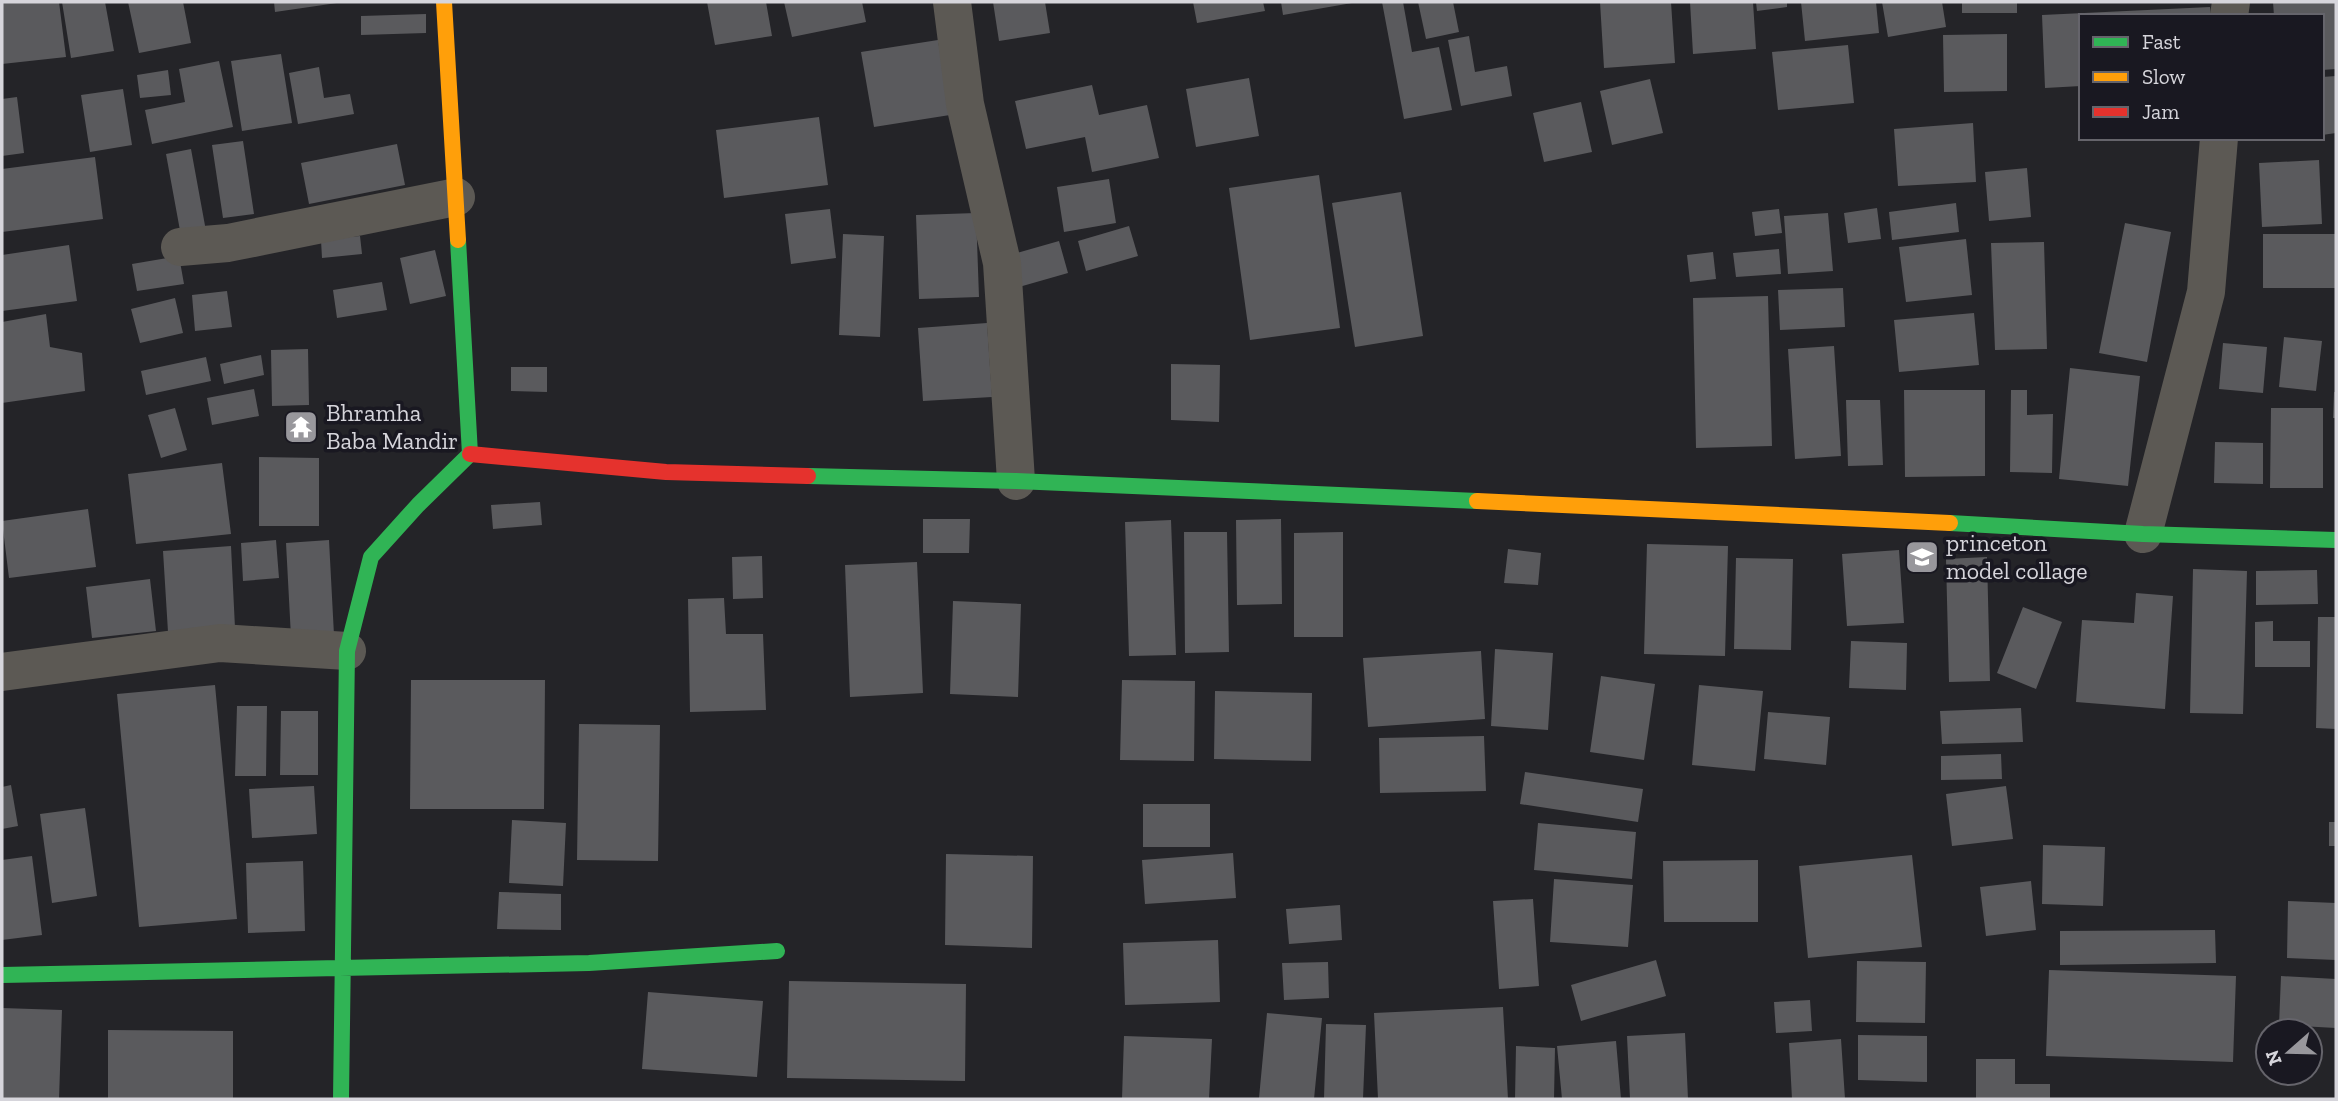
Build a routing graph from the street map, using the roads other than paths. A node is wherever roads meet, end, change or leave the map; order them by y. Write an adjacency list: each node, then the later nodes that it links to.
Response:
1 (444, 2): 4 (street)
2 (953, 2): 7 (street)
3 (2219, 140): 8 (street)
4 (456, 197): 5 (street); 6 (street)
5 (180, 247)
6 (471, 454): 7 (street); 10 (street)
7 (1016, 481): 8 (street)
8 (2143, 534): 9 (street)
9 (2336, 540)
10 (347, 650): 11 (street); 13 (street)
11 (2, 672)
12 (777, 951): 13 (street)
13 (343, 969): 14 (street); 15 (street)
14 (2, 975)
15 (341, 1099)

